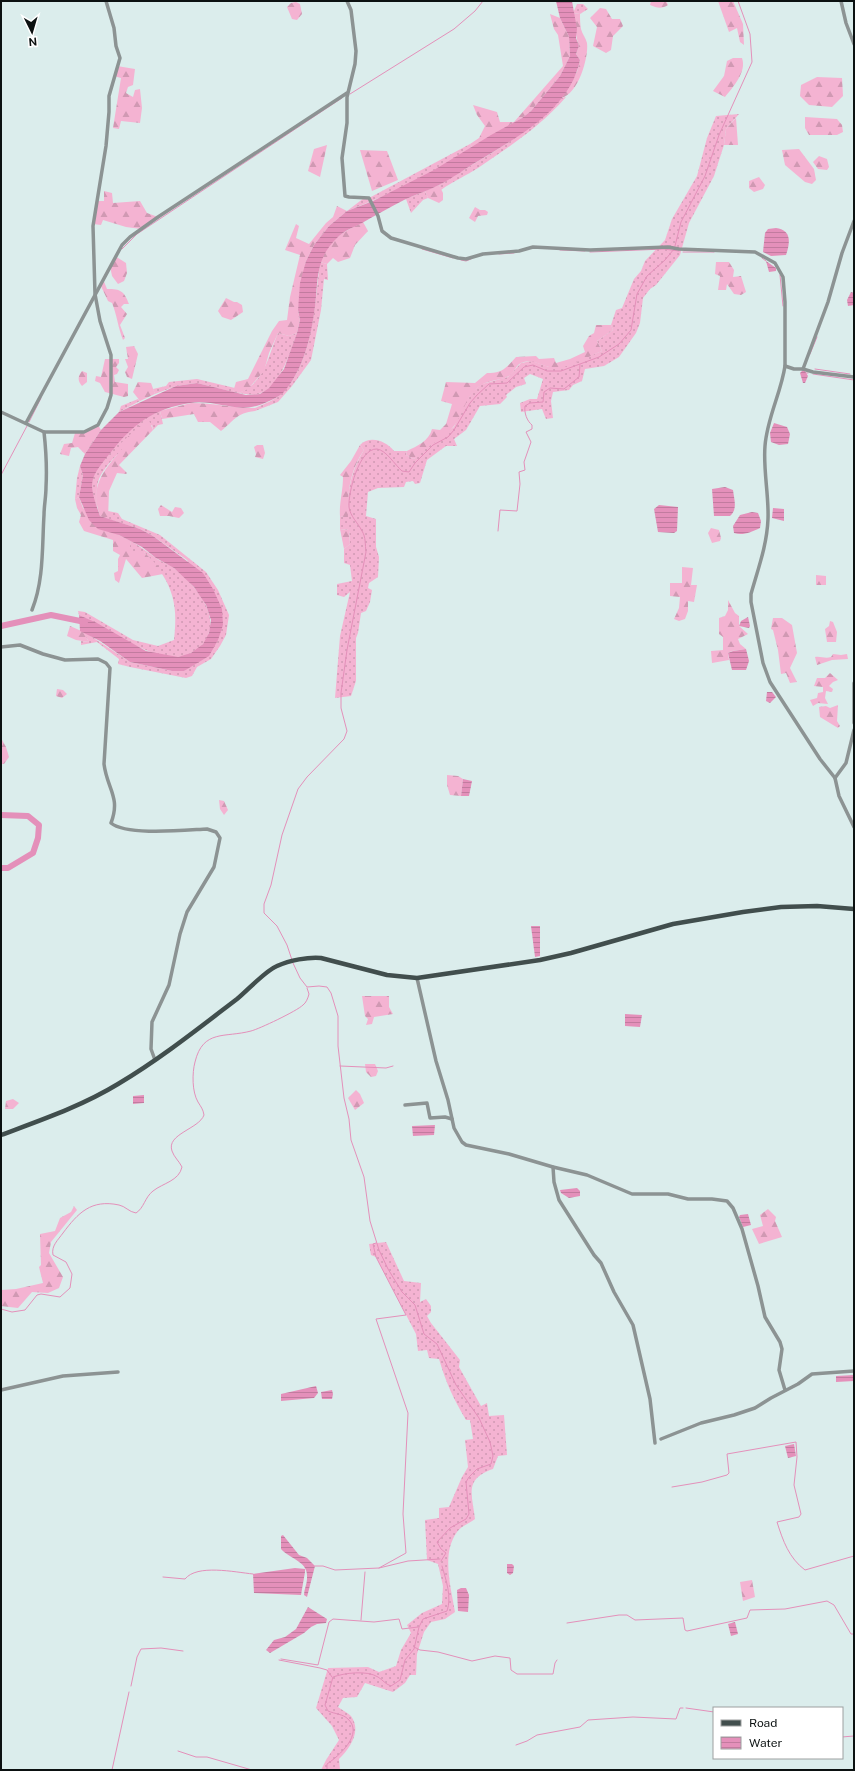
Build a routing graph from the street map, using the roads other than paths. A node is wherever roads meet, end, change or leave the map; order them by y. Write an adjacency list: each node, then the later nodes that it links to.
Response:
1 (106, 1): 7 (street)
2 (347, 1): 5 (street)
3 (841, 1): 4 (street)
4 (854, 44)
5 (347, 93): 7 (street); 8 (street)
6 (854, 221): 9 (street)
7 (95, 294): 12 (street); 13 (street)
8 (785, 366): 9 (street); 19 (street)
9 (803, 369): 10 (street)
10 (854, 377)
11 (1, 412): 12 (street)
12 (26, 423): 13 (street)
13 (44, 432): 14 (street)
14 (32, 610)
15 (1, 647): 23 (street)
16 (854, 683): 17 (street)
17 (854, 723)
18 (854, 730): 19 (street)
19 (835, 778): 20 (street)
20 (854, 827)
21 (854, 909): 22 (main road)
22 (417, 978): 23 (main road); 25 (street)
23 (155, 1060): 26 (main road)
24 (405, 1105): 25 (street)
25 (452, 1119): 27 (street)
26 (1, 1135)
27 (553, 1167): 31 (street); 33 (street)
28 (854, 1371): 31 (street)
29 (118, 1372): 30 (street)
30 (1, 1390)
31 (785, 1390): 32 (street)
32 (661, 1440)
33 (655, 1442)

